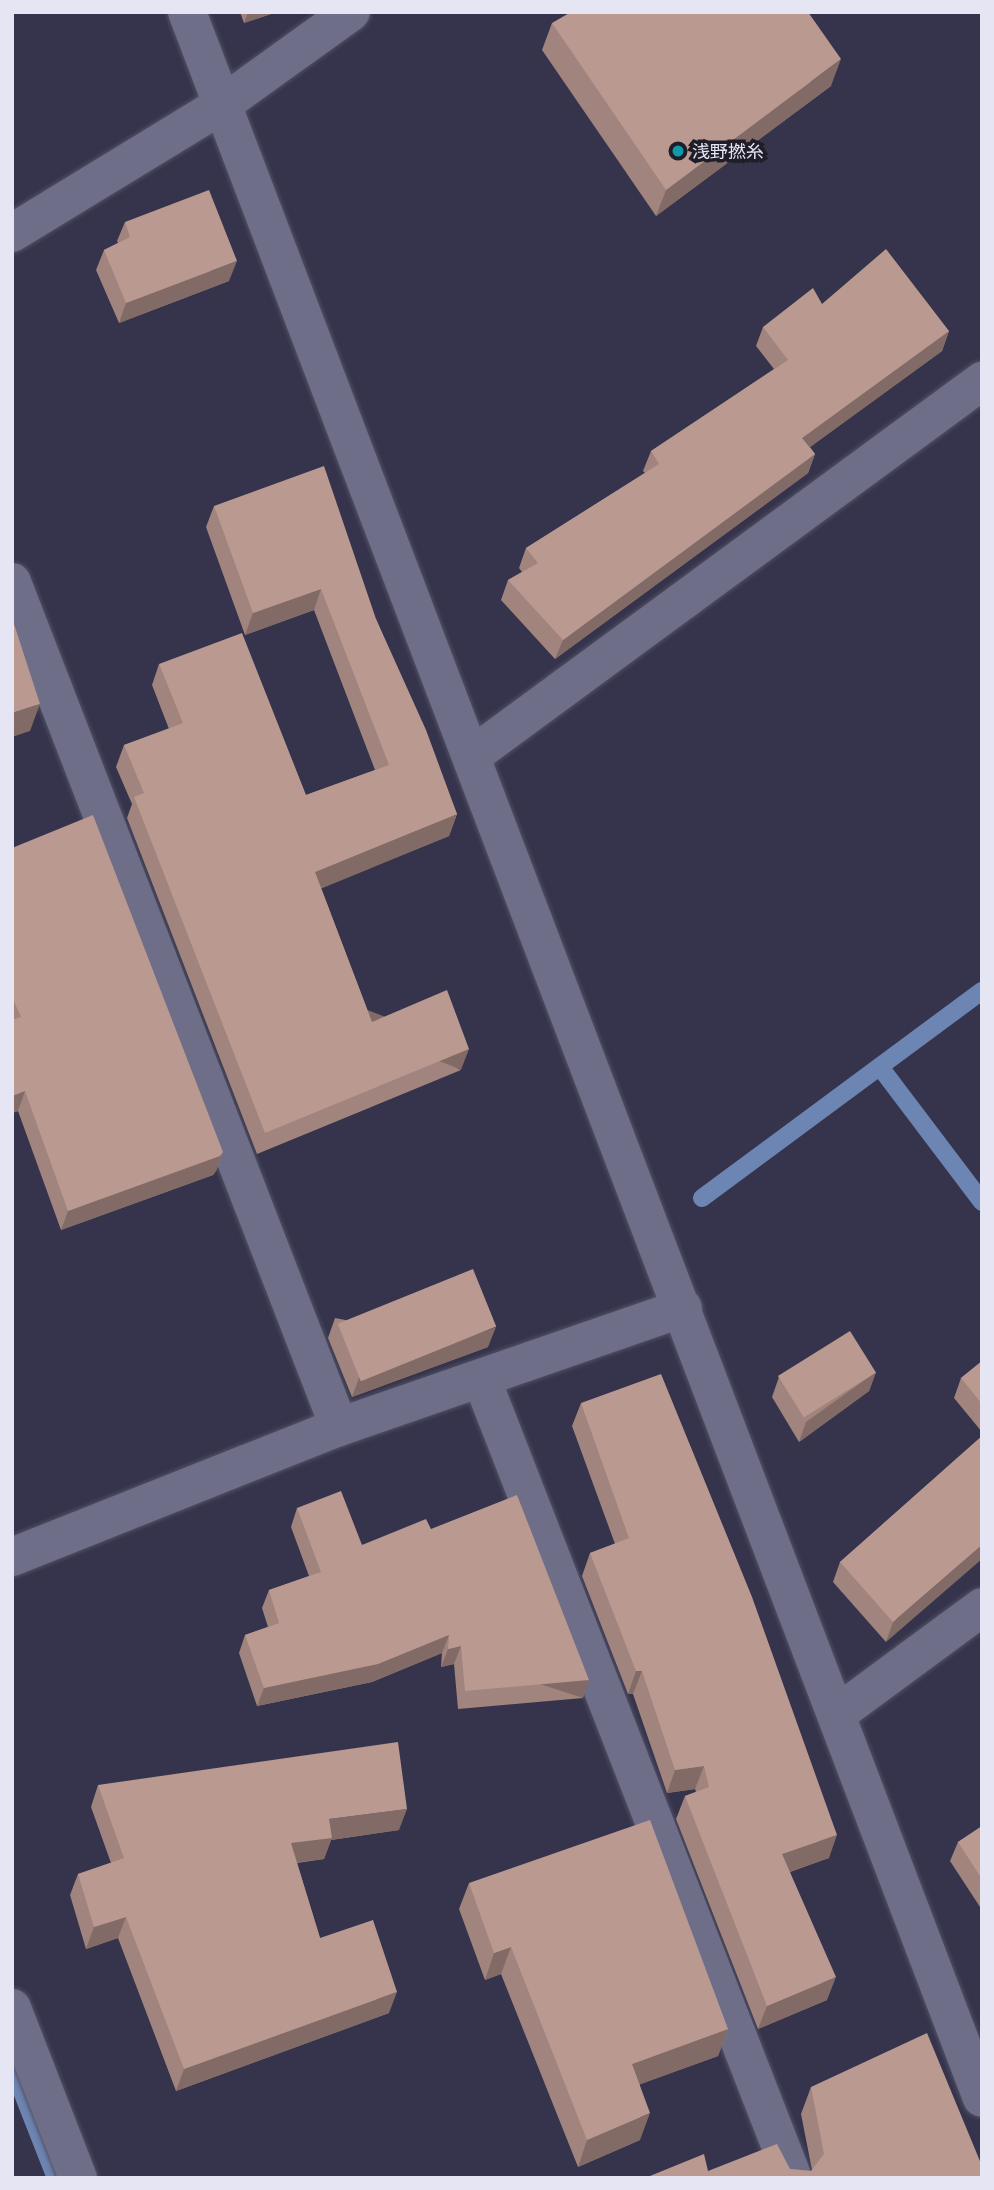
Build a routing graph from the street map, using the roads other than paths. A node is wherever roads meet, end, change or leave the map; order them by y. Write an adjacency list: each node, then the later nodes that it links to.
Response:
1 (187, 12): 3 (street)
2 (351, 12): 3 (street)
3 (220, 106): 4 (street); 7 (street)
4 (12, 233)
5 (982, 380): 7 (street)
6 (12, 582): 10 (street)
7 (472, 755): 8 (street)
8 (683, 1308): 9 (street); 13 (street)
9 (482, 1380): 10 (street); 17 (street)
10 (339, 1427): 11 (street)
11 (12, 1557)
12 (982, 1607): 13 (street)
13 (837, 1714): 15 (street)
14 (12, 2008): 16 (street)
15 (982, 2098)
16 (78, 2178)
17 (793, 2178)

